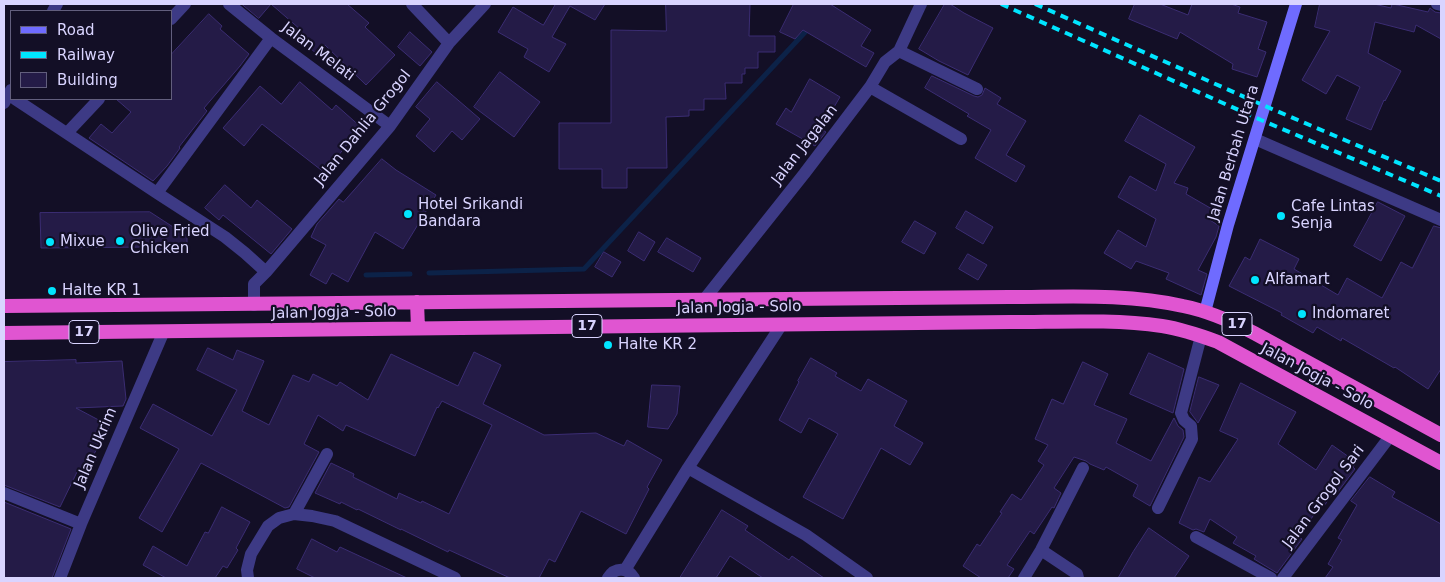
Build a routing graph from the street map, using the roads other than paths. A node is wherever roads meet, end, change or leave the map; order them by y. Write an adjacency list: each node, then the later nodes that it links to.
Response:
1 (186, 4): 9 (street)
2 (228, 4): 10 (street, Jalan Melati)
3 (412, 4): 11 (street)
4 (485, 4): 11 (street, Jalan Dahlia Grogol)
5 (921, 4): 12 (street, Jalan Jagalan)
6 (1296, 4): 20 (main road, Jalan Berbah Utara)
7 (1437, 4): 8 (street)
8 (1441, 5)
9 (172, 18)
10 (271, 38): 17 (street, Jalan Melati); 21 (street)
11 (449, 43): 17 (street, Jalan Dahlia Grogol)
12 (899, 50): 13 (street, Jalan Jagalan); 14 (street)
13 (870, 87): 19 (street); 24 (street, Jalan Jagalan)
14 (977, 89)
15 (15, 100): 18 (street)
16 (98, 100): 18 (street)
17 (390, 126): 23 (street, Jalan Dahlia Grogol)
18 (67, 133): 21 (street)
19 (961, 139)
20 (1256, 139): 22 (street); 28 (main road, Jalan Berbah Utara)
21 (157, 193): 23 (street)
22 (1441, 220)
23 (266, 272): 26 (street, Jalan Dahlia Grogol)
24 (703, 300): 25 (highway, Jalan Jogja - Solo / 17); 28 (highway, Jalan Jogja - Solo / 17)
25 (417, 302): 26 (highway, Jalan Jogja - Solo / 17); 30 (highway)
26 (254, 305): 27 (highway, Jalan Jogja - Solo / 17)
27 (4, 306)
28 (1205, 312): 34 (highway, Jalan Jogja - Solo / 17)
29 (782, 324): 30 (highway, Jalan Jogja - Solo / 17); 33 (highway, Jalan Jogja - Solo / 17); 38 (street)
30 (418, 328): 31 (highway, Jalan Jogja - Solo / 17)
31 (164, 331): 32 (highway, Jalan Jogja - Solo / 17); 43 (street, Jalan Ukrim)
32 (4, 333)
33 (1201, 336): 35 (highway, Jalan Jogja - Solo / 17); 41 (street)
34 (1441, 435)
35 (1391, 436): 37 (highway, Jalan Jogja - Solo / 17); 55 (street, Jalan Grogol Sari)
36 (327, 454): 42 (street)
37 (1441, 463)
38 (688, 468): 46 (street); 51 (street)
39 (1084, 468): 45 (street)
40 (4, 493): 43 (street)
41 (1158, 508)
42 (294, 514): 48 (street); 49 (street)
43 (82, 524): 47 (street, Jalan Ukrim)
44 (1196, 536): 54 (street)
45 (1041, 550): 52 (street); 53 (street)
46 (630, 574): 50 (street)
47 (60, 578)
48 (248, 578)
49 (455, 578)
50 (608, 578)
51 (867, 578)
52 (1024, 578)
53 (1078, 578)
54 (1271, 578)
55 (1283, 578)

